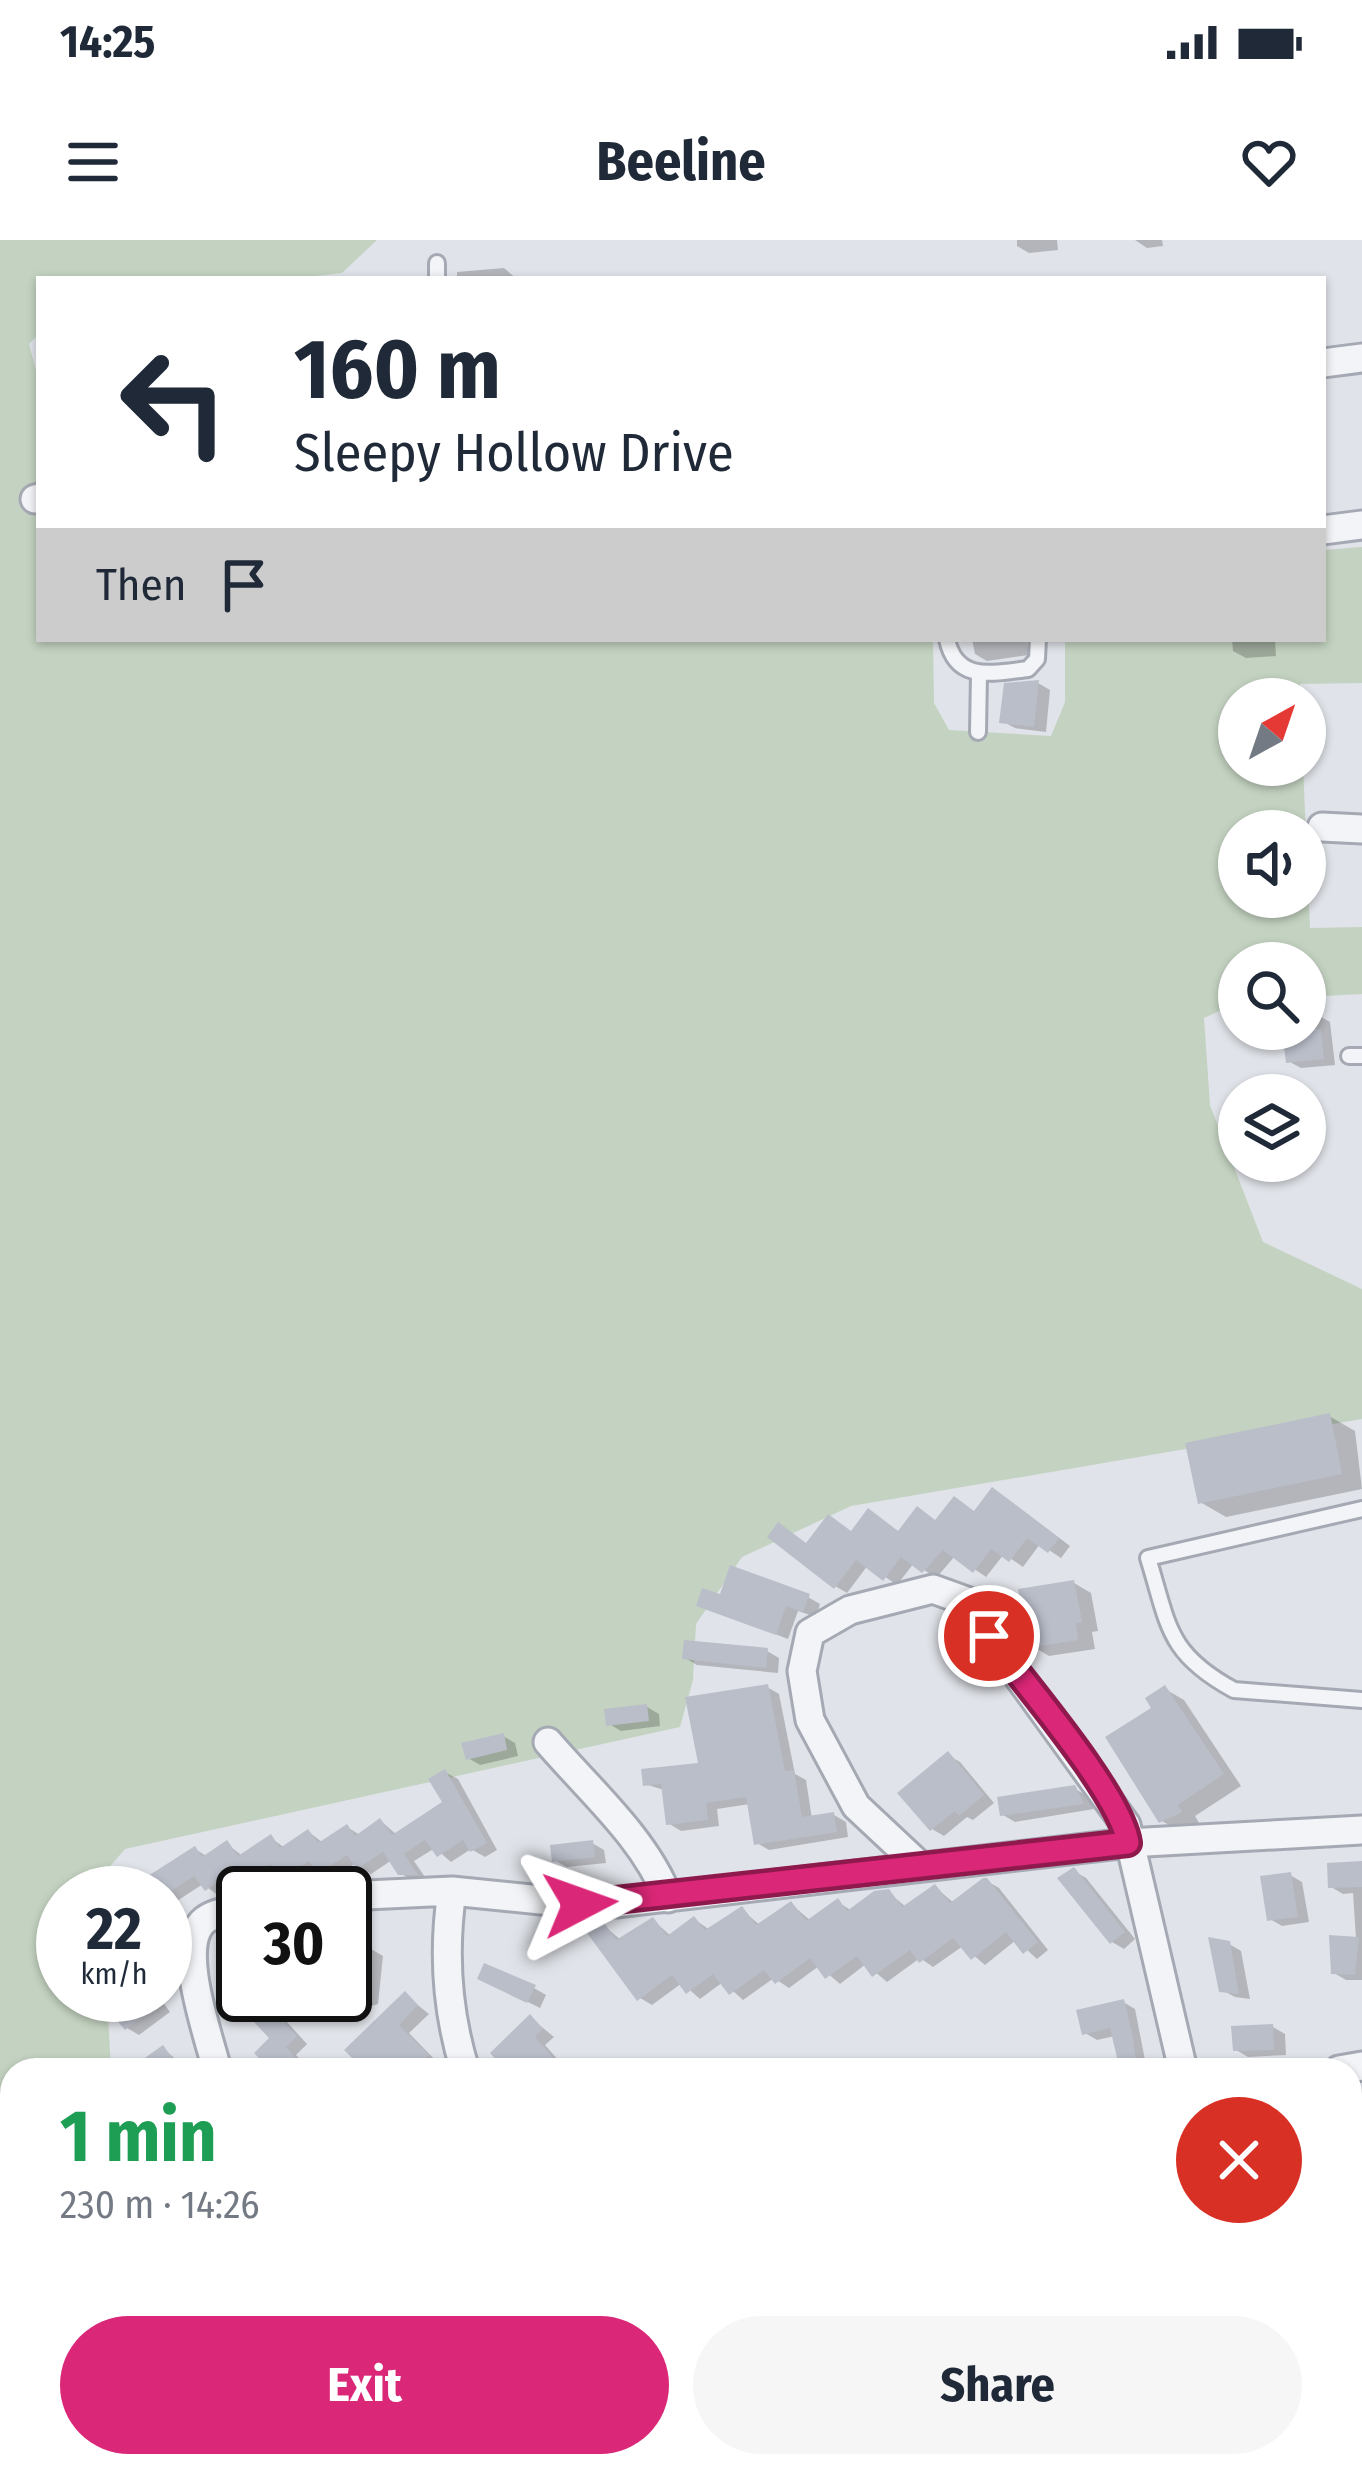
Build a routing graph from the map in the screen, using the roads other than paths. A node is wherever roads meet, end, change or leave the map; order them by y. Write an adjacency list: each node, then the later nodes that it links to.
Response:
1 (1362, 358): 2 (street)
2 (1326, 363)
3 (1362, 525): 4 (street)
4 (1326, 530)
5 (947, 642): 7 (lane)
6 (1038, 642): 7 (lane)
7 (979, 674): 8 (lane)
8 (978, 732)
9 (1326, 827): 10 (street)
10 (1362, 830)
11 (1362, 1509): 12 (lane)
12 (1362, 1700)
13 (548, 1742): 19 (street)
14 (1362, 1830): 15 (street)
15 (1128, 1843): 16 (street); 16 (street); 23 (street)
16 (919, 1865): 19 (street)
17 (452, 1891): 18 (street); 19 (street); 22 (street)
18 (372, 1895)
19 (668, 1898)
20 (216, 1917): 21 (street)
21 (214, 2058)
22 (463, 2058)
23 (1180, 2058)

